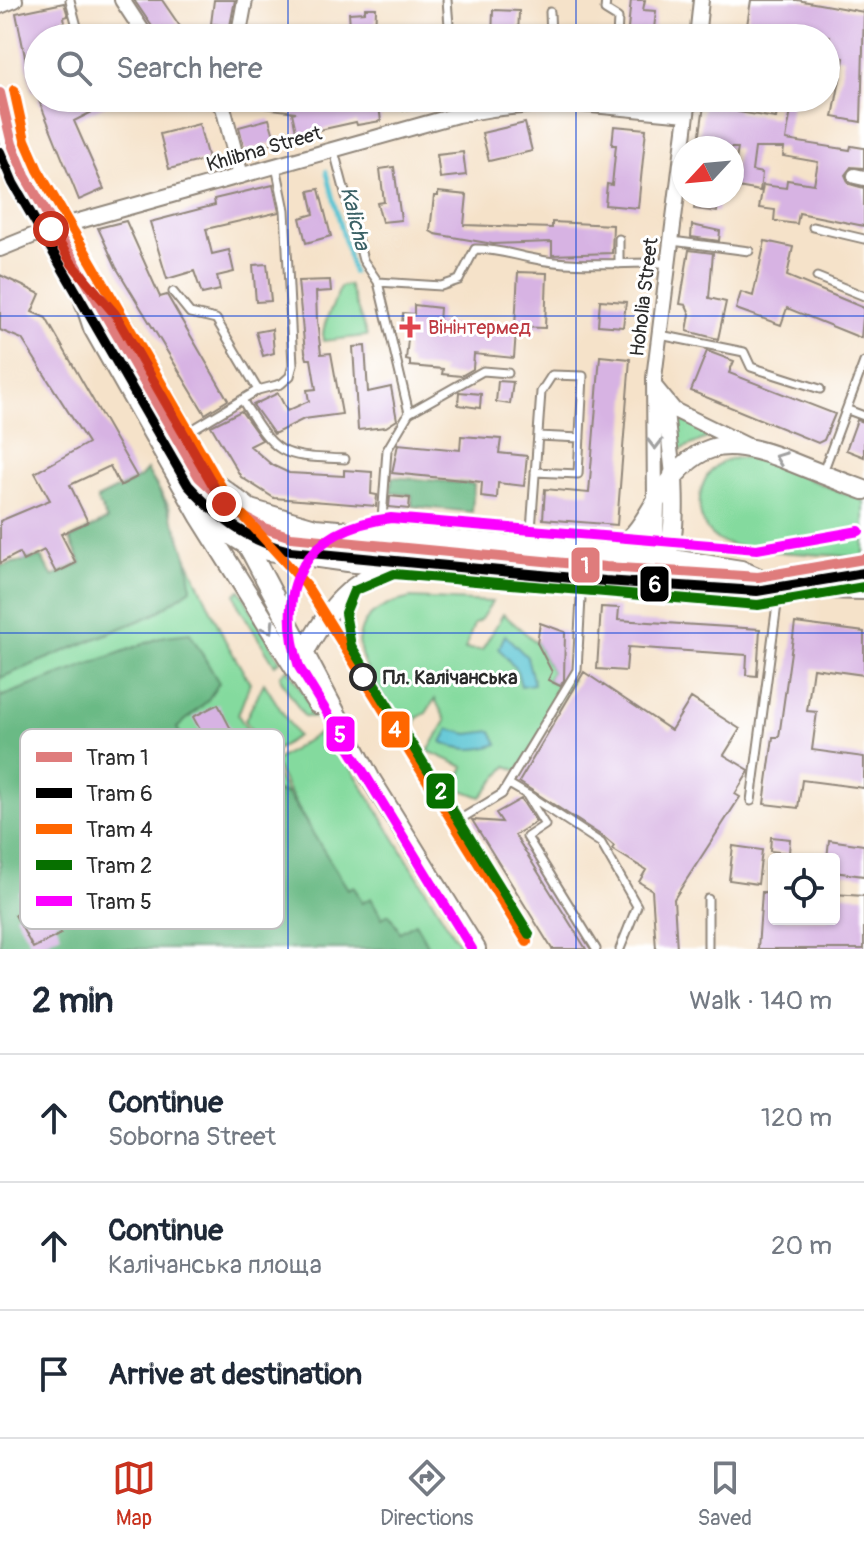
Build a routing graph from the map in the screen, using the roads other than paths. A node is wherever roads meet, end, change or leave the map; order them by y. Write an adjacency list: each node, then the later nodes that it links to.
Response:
1 (15, 0): 8 (street)
2 (70, 0): 10 (lane)
3 (122, 0): 11 (street)
4 (245, 0): 12 (street)
5 (447, 0): 13 (lane)
6 (606, 0): 15 (lane)
7 (701, 0): 16 (street)
8 (0, 6)
9 (550, 12): 14 (lane)
10 (76, 24)
11 (138, 24)
12 (241, 24)
13 (449, 24)
14 (550, 24)
15 (618, 24)
16 (698, 24)
17 (0, 110): 28 (main road)
18 (223, 112): 26 (street)
19 (457, 112): 23 (lane)
20 (475, 112): 23 (street, Khlibna Street)
21 (674, 112): 22 (street, Khlibna Street)
22 (687, 114): 31 (street, Hoholia Street)
23 (457, 115): 24 (street, Khlibna Street)
24 (334, 151): 25 (street, Khlibna Street); 38 (lane)
25 (276, 166): 26 (street, Khlibna Street); 46 (lane)
26 (241, 176): 28 (street, Khlibna Street)
27 (813, 227): 30 (lane)
28 (51, 229): 32 (street, Khlibna Street); 35 (main road)
29 (619, 239): 36 (lane)
30 (864, 239)
31 (670, 241): 33 (lane); 34 (street, Hoholia Street)
32 (0, 249)
33 (749, 251)
34 (667, 263): 36 (lane); 41 (street, Hoholia Street)
35 (72, 264): 52 (main road); 61 (main road)
36 (619, 264): 38 (lane)
37 (817, 277): 40 (lane)
38 (378, 282): 50 (lane)
39 (173, 292): 46 (lane)
40 (864, 296)
41 (660, 335): 44 (street, Hoholia Street); 45 (lane)
42 (864, 362): 49 (lane)
43 (508, 373): 50 (lane)
44 (655, 385): 48 (street); 63 (street, Hoholia Street, one-way to 63)
45 (820, 389)
46 (258, 390): 47 (lane)
47 (242, 400): 52 (lane); 57 (lane)
48 (665, 403): 55 (street); 60 (street)
49 (848, 410): 51 (lane); 59 (lane)
50 (409, 413): 65 (lane)
51 (864, 416)
52 (185, 434): 56 (main road)
53 (538, 436): 54 (lane); 54 (lane); 58 (lane)
54 (580, 438): 58 (lane)
55 (748, 446): 59 (main road, one-way to 55); 60 (main road)
56 (198, 455): 64 (main road); 68 (main road)
57 (345, 459)
58 (535, 472): 67 (lane)
59 (822, 474): 62 (main road)
60 (673, 475): 63 (main road); 66 (main road)
61 (186, 489): 68 (main road); 76 (main road)
62 (864, 490)
63 (655, 502): 69 (main road); 70 (main road)
64 (315, 528): 65 (main road); 68 (main road)
65 (381, 534): 67 (main road)
66 (674, 537): 70 (main road); 71 (main road)
67 (530, 546): 69 (main road)
68 (252, 549): 72 (main road); 76 (main road); 79 (main road)
69 (607, 552): 70 (main road)
70 (666, 558): 71 (main road); 73 (main road); 74 (main road)
71 (695, 562): 75 (main road)
72 (395, 566): 73 (main road); 79 (main road)
73 (648, 582): 74 (main road)
74 (691, 586): 75 (main road)
75 (780, 587): 77 (main road); 83 (lane)
76 (246, 589): 80 (main road, one-way to 80)
77 (864, 590)
78 (581, 598): 81 (lane)
79 (303, 655): 80 (main road)
80 (370, 778): 86 (main road)
81 (509, 784): 82 (lane); 84 (lane)
82 (526, 794): 87 (lane); 88 (lane)
83 (751, 801)
84 (454, 823)
85 (708, 899): 89 (lane)
86 (476, 949)
87 (596, 949)
88 (620, 949)
89 (708, 949)

